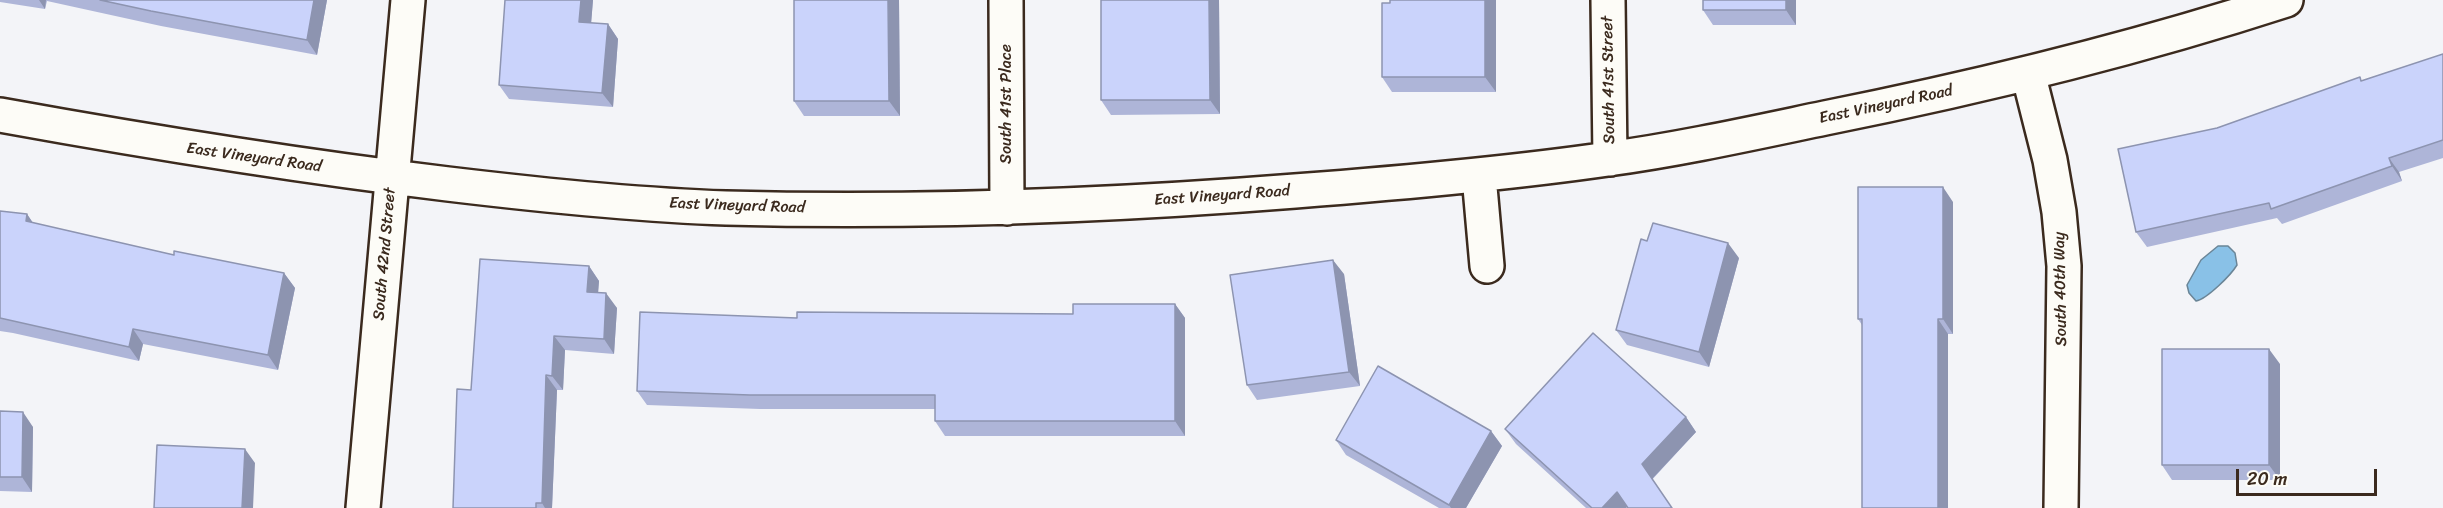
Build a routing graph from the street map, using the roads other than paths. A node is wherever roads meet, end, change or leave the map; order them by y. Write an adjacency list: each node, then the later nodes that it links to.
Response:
1 (408, 0): 10 (street, South 42nd Street)
2 (1006, 0): 11 (street, South 41st Place)
3 (1608, 0): 8 (street, South 41st Street)
4 (2286, 0): 5 (street, East Vineyard Road)
5 (2214, 12): 6 (street, East Vineyard Road)
6 (2028, 73): 8 (street, East Vineyard Road); 14 (street, South 40th Way)
7 (0, 115): 10 (street, East Vineyard Road)
8 (1610, 159): 9 (street, East Vineyard Road)
9 (1479, 176): 11 (street, East Vineyard Road); 12 (street)
10 (392, 178): 11 (street, East Vineyard Road); 13 (street, South 42nd Street)
11 (1007, 208)
12 (1487, 266)
13 (363, 508)
14 (2061, 508)

